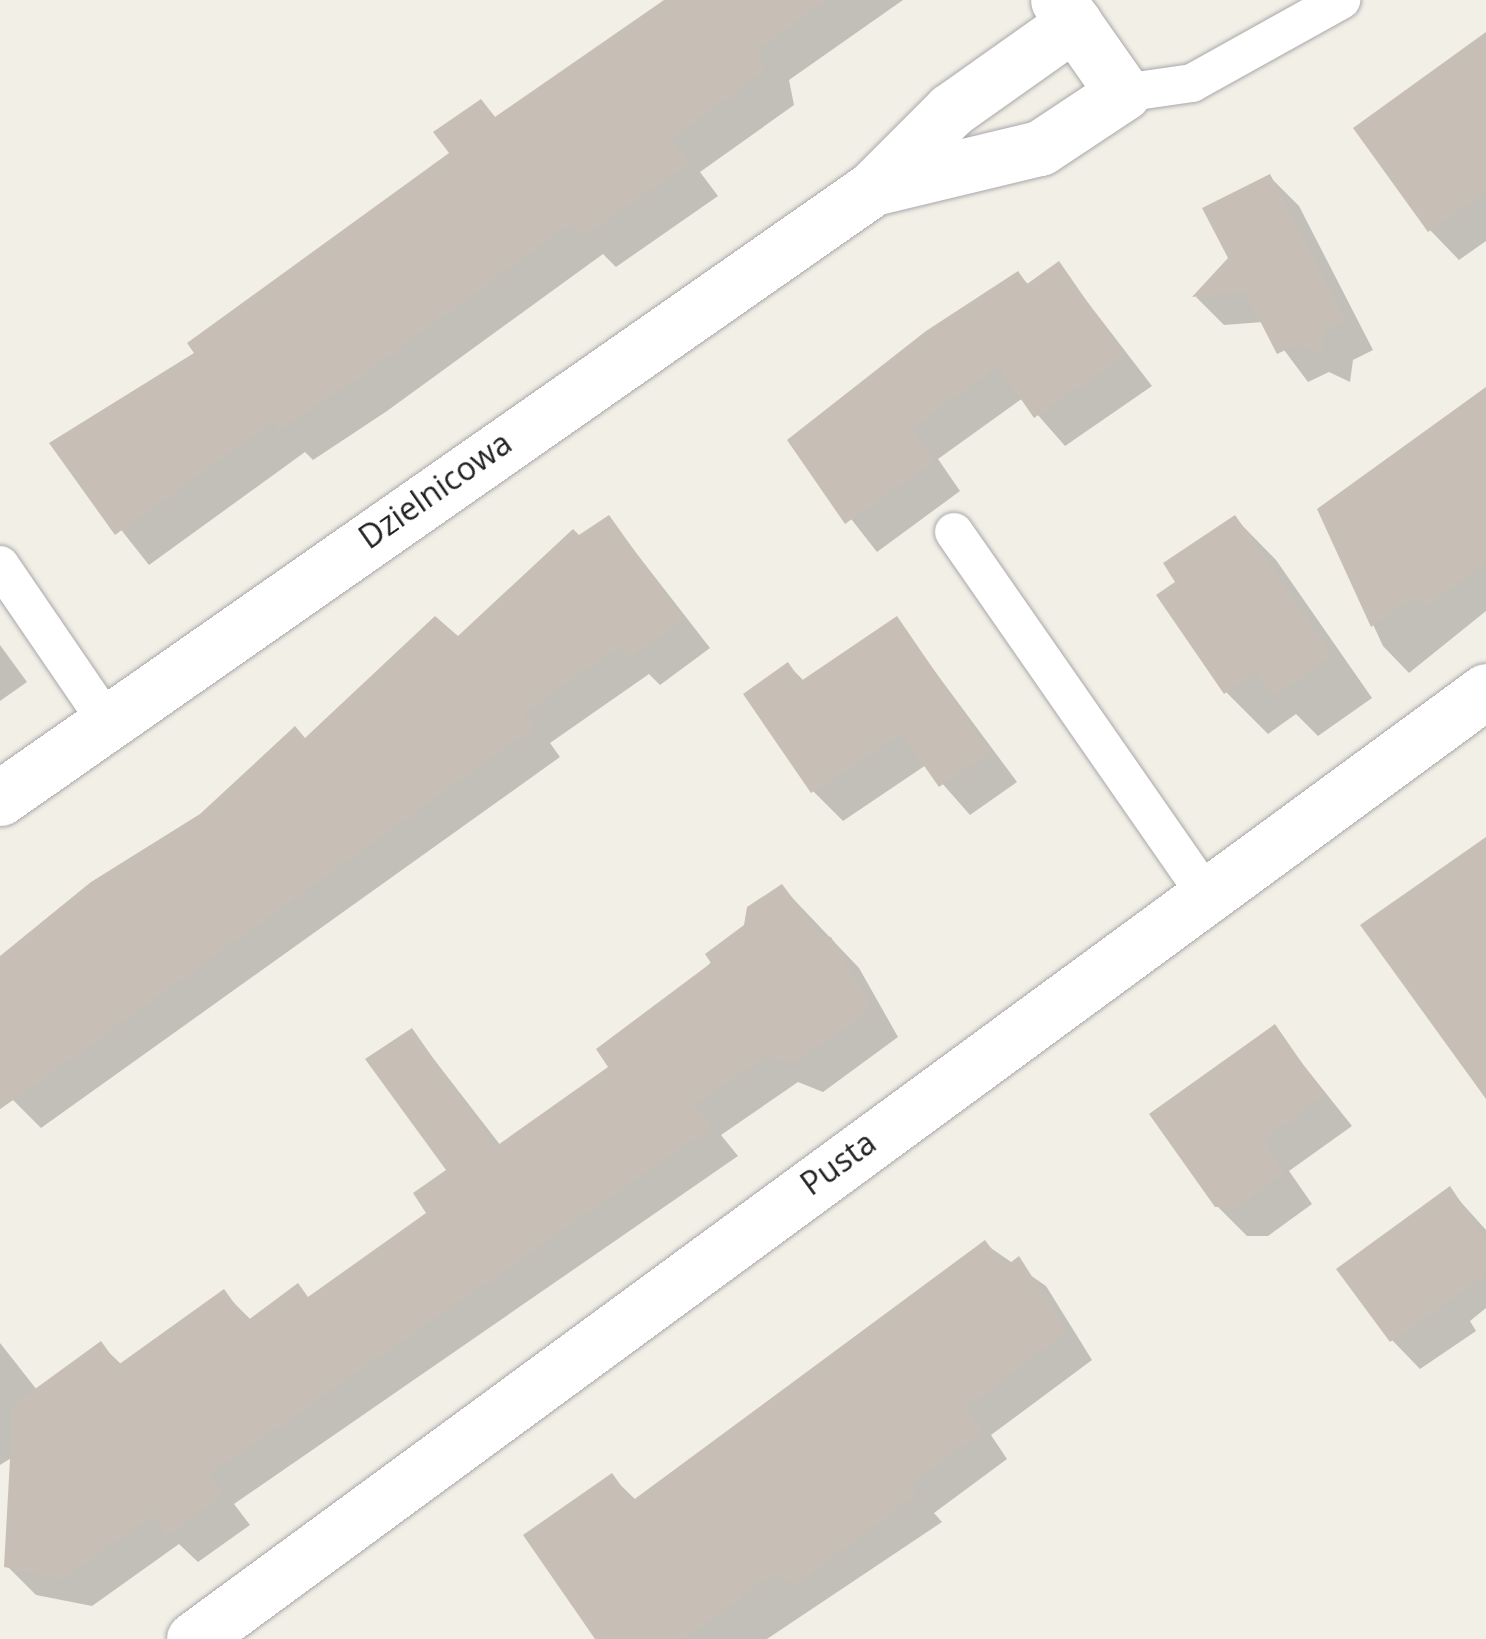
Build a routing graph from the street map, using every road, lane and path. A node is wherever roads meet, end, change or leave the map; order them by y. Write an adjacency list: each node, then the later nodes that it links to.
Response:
1 (1341, 0): 3 (lane)
2 (1066, 11): 3 (street); 4 (street, Dzielnicowa)
3 (1124, 93): 4 (street, Dzielnicowa)
4 (873, 188): 8 (street, Dzielnicowa)
5 (954, 532): 10 (lane)
6 (0, 565): 8 (lane)
7 (1486, 691): 10 (street, Pusta)
8 (107, 722): 9 (street, Dzielnicowa)
9 (0, 798)
10 (1206, 895): 11 (street, Pusta)
11 (194, 1639)

